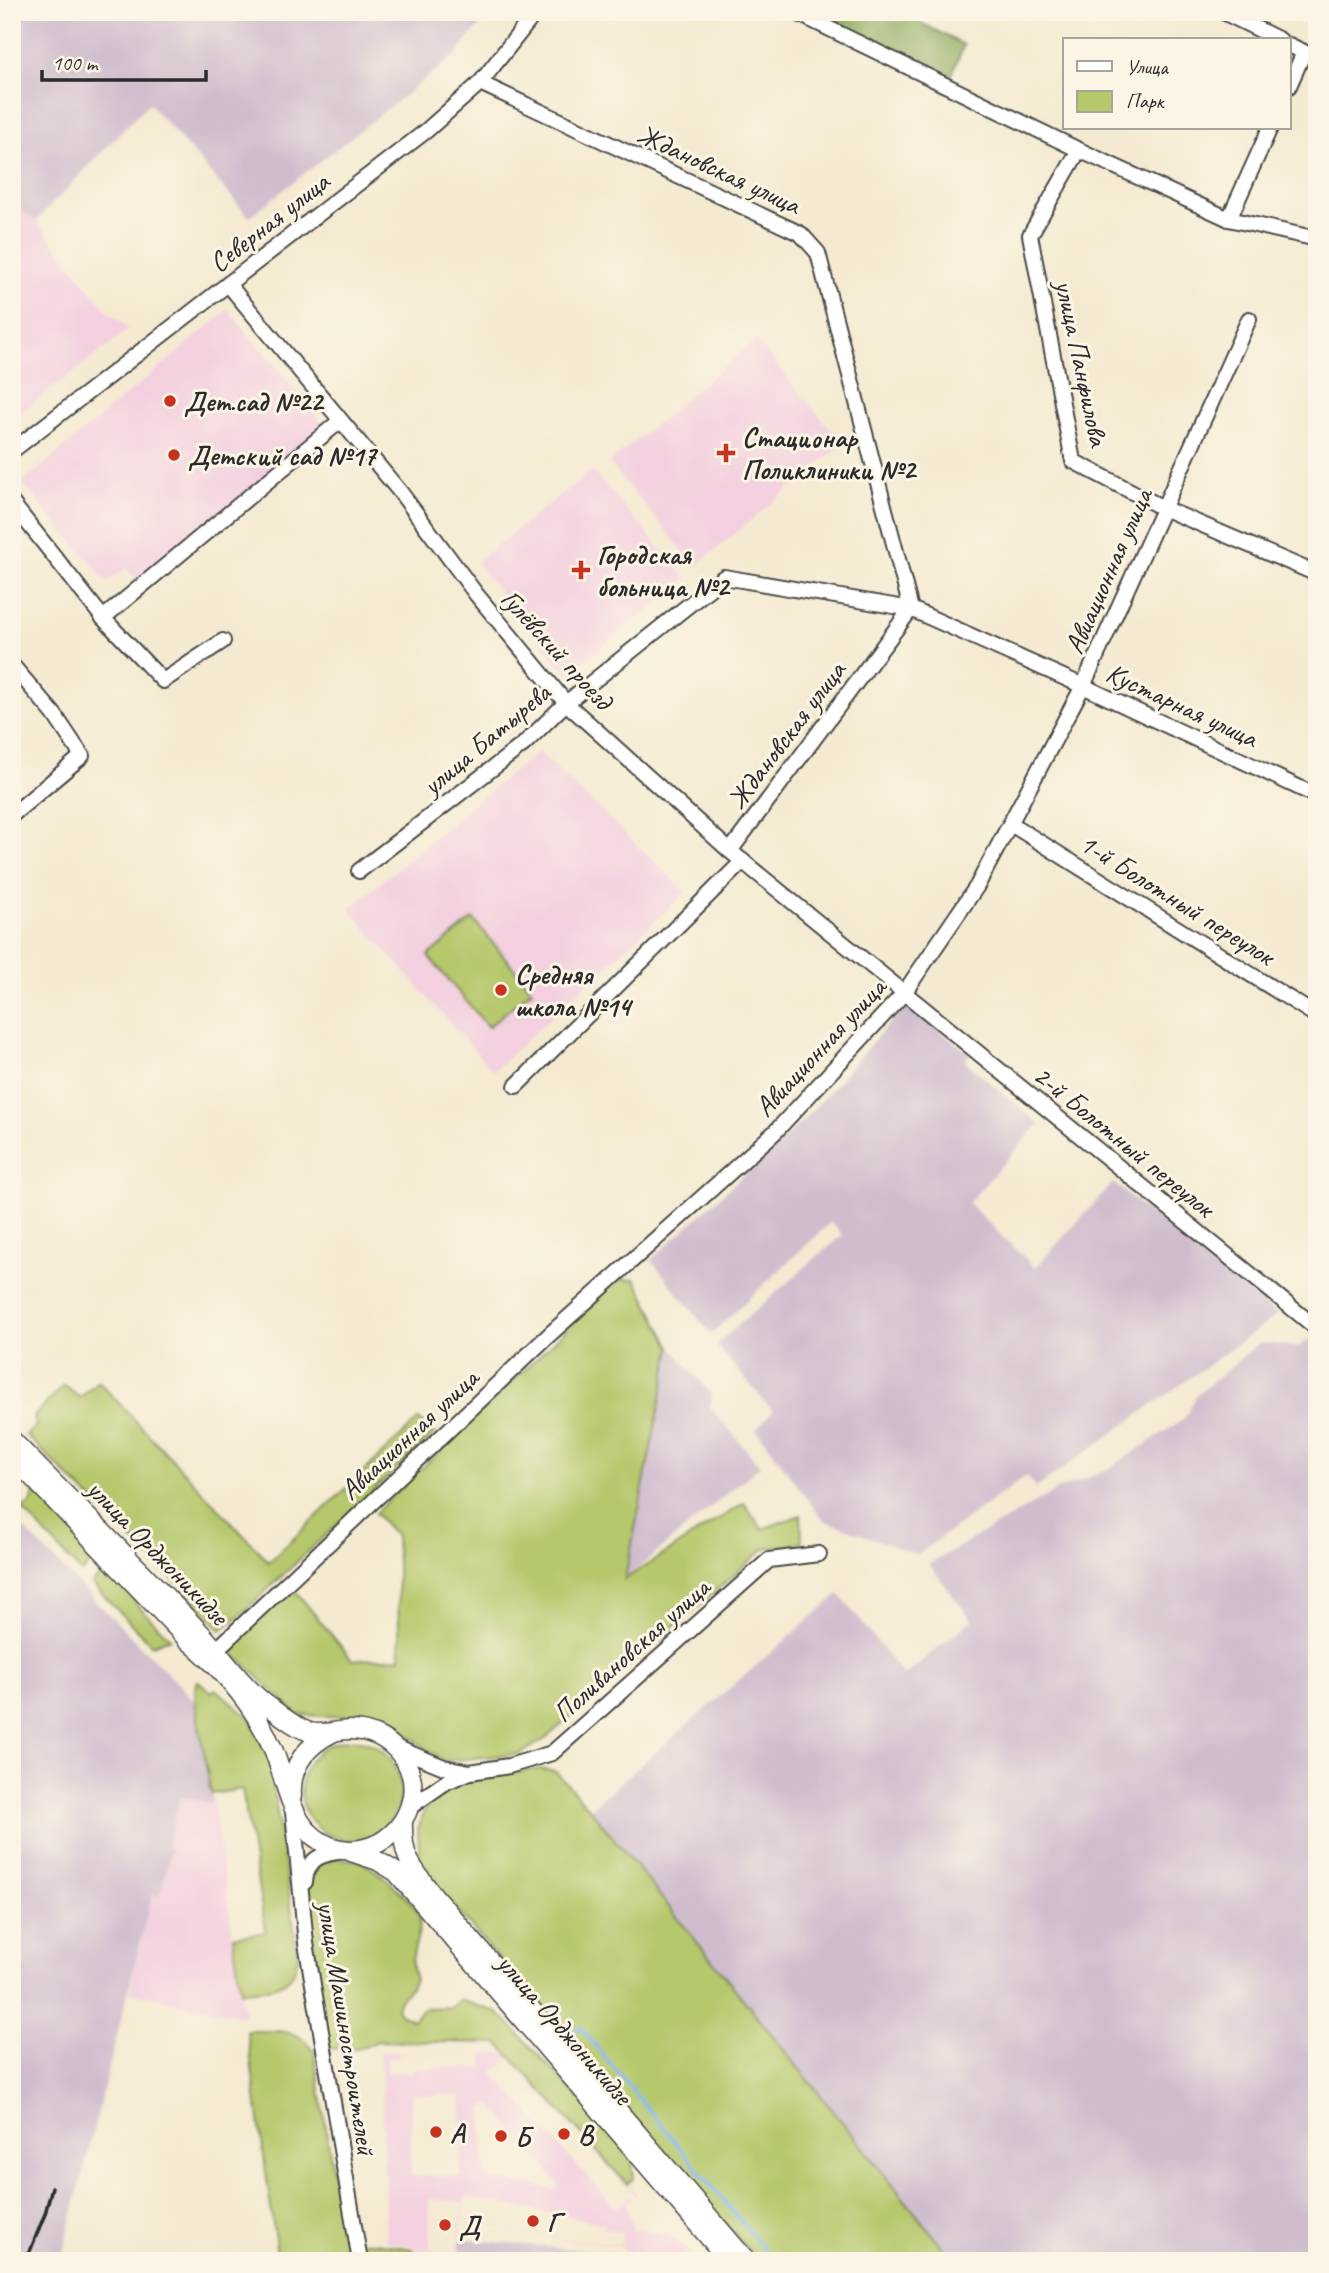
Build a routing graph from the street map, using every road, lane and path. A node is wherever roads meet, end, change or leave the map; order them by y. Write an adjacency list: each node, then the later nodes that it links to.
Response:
1 (536, 12): 6 (street, Северная улица)
2 (794, 12): 9 (street)
3 (1223, 12): 4 (street)
4 (1276, 38)
5 (1290, 45): 7 (street)
6 (481, 83): 12 (street, Северная улица); 19 (street, Ждановская улица)
7 (1290, 84)
8 (1269, 130): 10 (street)
9 (1079, 150): 10 (street); 17 (street, улица Панфилова)
10 (1229, 219): 11 (street)
11 (1317, 239)
12 (228, 284): 14 (street, Гулёвский проезд); 15 (street, Северная улица)
13 (1249, 319): 17 (street, Авиационная улица)
14 (340, 421): 20 (street); 24 (street, Гулёвский проезд)
15 (12, 451)
16 (12, 503): 20 (street)
17 (1163, 508): 18 (street, улица Панфилова); 23 (street, Авиационная улица)
18 (1317, 573)
19 (911, 609): 23 (street, Кустарная улица); 24 (street, улица Батырева); 28 (street, Ждановская улица)
20 (103, 618): 21 (street)
21 (223, 641)
22 (12, 665): 26 (street)
23 (1083, 686): 25 (street, Кустарная улица); 27 (street, Авиационная улица)
24 (566, 704): 28 (street, Гулёвский проезд); 30 (street, улица Батырева)
25 (1317, 796)
26 (12, 815)
27 (1011, 824): 31 (street, Авиационная улица); 32 (street, 1-й Болотный переулок)
28 (730, 851): 29 (street, Гулёвский проезд)
29 (743, 861): 31 (street, Гулёвский проезд); 33 (street)
30 (359, 871)
31 (904, 993): 34 (street, 2-й Болотный переулок); 38 (street, Авиационная улица)
32 (1317, 1016)
33 (516, 1086)
34 (1314, 1326)
35 (12, 1440): 38 (main road, улица Орджоникидзе)
36 (12, 1455): 39 (main road, улица Орджоникидзе)
37 (819, 1554): 42 (street, Поливановская улица)
38 (216, 1650): 39 (main road, улица Орджоникидзе)
39 (257, 1705): 40 (main road); 43 (main road)
40 (333, 1732): 41 (main road); 43 (main road)
41 (394, 1747): 42 (street); 44 (main road)
42 (470, 1772): 44 (street)
43 (293, 1803): 45 (main road); 46 (street, улица Машиностроителей)
44 (407, 1815): 45 (main road); 49 (main road, улица Орджоникидзе)
45 (347, 1850): 46 (street); 48 (main road, улица Орджоникидзе)
46 (306, 1943): 47 (street, улица Машиностроителей)
47 (360, 2261)
48 (729, 2261)
49 (747, 2261)

